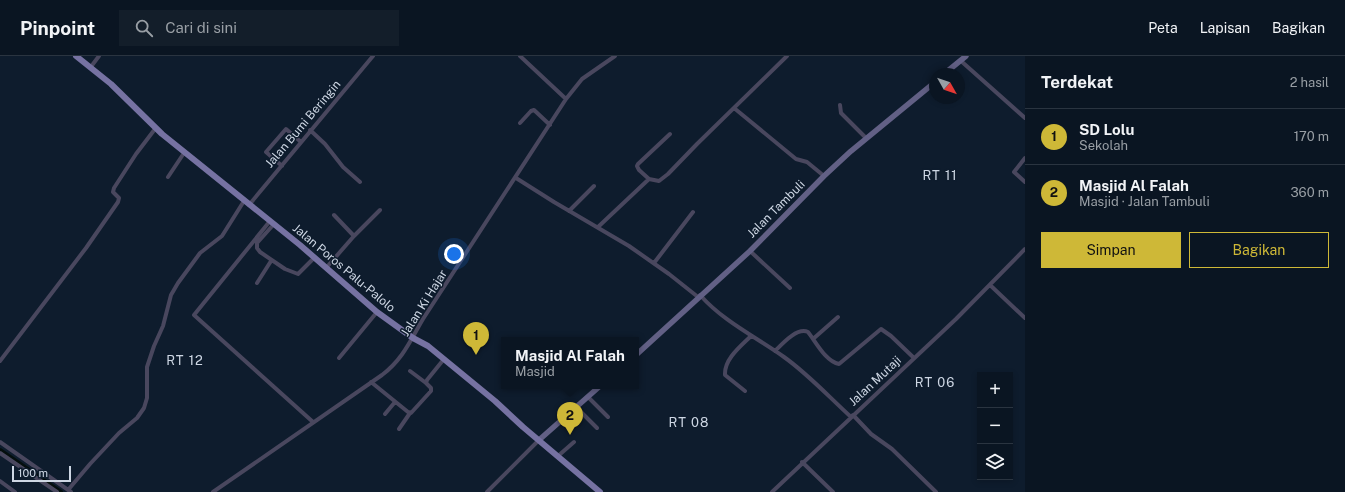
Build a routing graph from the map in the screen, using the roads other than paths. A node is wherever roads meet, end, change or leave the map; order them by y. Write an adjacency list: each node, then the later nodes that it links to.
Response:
1 (76, 56): 9 (main road, Jalan Poros Palu-Palolo)
2 (99, 56): 9 (street)
3 (373, 56): 19 (street, Jalan Bumi Beringin)
4 (520, 56): 12 (street)
5 (615, 56): 12 (street, Jalan Ki Hajar)
6 (787, 56): 14 (street)
7 (966, 56): 8 (street)
8 (961, 61): 10 (street); 15 (street)
9 (90, 68): 18 (main road, Jalan Poros Palu-Palolo)
10 (952, 68)
11 (929, 87): 21 (street, Jalan Tambuli)
12 (566, 99): 17 (street, Jalan Ki Hajar)
13 (840, 105): 21 (street)
14 (734, 108): 26 (street); 29 (street)
15 (1025, 118)
16 (520, 123): 17 (street)
17 (550, 124): 28 (street, Jalan Ki Hajar)
18 (155, 129): 23 (main road, Jalan Poros Palu-Palolo); 62 (street)
19 (310, 130): 22 (street, Jalan Bumi Beringin); 30 (street)
20 (670, 134): 29 (street)
21 (866, 138): 26 (street, Jalan Tambuli)
22 (301, 142): 25 (street, Jalan Bumi Beringin); 25 (street)
23 (184, 153): 27 (street); 33 (main road, Jalan Poros Palu-Palolo)
24 (1025, 158): 31 (street)
25 (282, 166): 33 (street, Jalan Bumi Beringin)
26 (824, 176): 42 (street, Jalan Tambuli)
27 (168, 177)
28 (516, 178): 35 (street); 55 (street, Jalan Ki Hajar)
29 (649, 179): 39 (street)
30 (360, 182)
31 (1025, 182)
32 (594, 186): 35 (street)
33 (247, 203): 38 (main road, Jalan Poros Palu-Palolo); 85 (street, Jalan Bumi Beringin)
34 (380, 210): 40 (street)
35 (569, 211): 39 (street)
36 (693, 212): 45 (street)
37 (334, 215): 40 (street)
38 (272, 222): 43 (main road, Jalan Poros Palu-Palolo); 44 (street); 75 (street)
39 (598, 227): 45 (street)
40 (354, 236): 46 (street)
41 (1025, 249): 48 (street, Jalan Mutaji)
42 (750, 251): 49 (street); 50 (street, Jalan Tambuli)
43 (314, 258): 44 (street); 46 (main road, Jalan Poros Palu-Palolo)
44 (272, 261): 47 (street)
45 (654, 263): 50 (street)
46 (326, 268): 51 (main road, Jalan Poros Palu-Palolo)
47 (257, 283)
48 (990, 285): 53 (street); 60 (street, Jalan Mutaji)
49 (790, 288)
50 (699, 296): 54 (street); 57 (street, Jalan Tambuli)
51 (377, 312): 55 (main road, Jalan Poros Palu-Palolo); 59 (street)
52 (838, 318): 56 (street)
53 (1025, 318)
54 (750, 336): 58 (street); 67 (street)
55 (413, 338): 61 (main road, Jalan Poros Palu-Palolo); 64 (street, Jalan Ki Hajar)
56 (814, 339): 58 (street); 60 (street)
57 (639, 352)
58 (775, 352): 73 (street)
59 (339, 358)
60 (914, 358): 73 (street, Jalan Mutaji)
61 (444, 359): 65 (street); 78 (main road, Jalan Poros Palu-Palolo)
62 (0, 362)
63 (410, 371): 65 (street)
64 (372, 382): 69 (street); 75 (street, Jalan Ki Hajar)
65 (426, 383): 71 (street)
66 (597, 389): 68 (street)
67 (745, 391)
68 (588, 397): 70 (street); 74 (street)
69 (395, 402): 71 (street); 72 (street)
70 (576, 407): 76 (street); 78 (street)
71 (410, 413): 77 (street)
72 (385, 414)
73 (852, 416): 83 (street, Jalan Mutaji); 93 (street)
74 (608, 417)
75 (313, 422): 88 (street, Jalan Ki Hajar)
76 (597, 428)
77 (398, 429)
78 (539, 440): 82 (main road, Jalan Poros Palu-Palolo); 89 (street)
79 (0, 442): 85 (street)
80 (574, 442): 82 (street)
81 (0, 453): 87 (street)
82 (558, 456): 90 (main road, Jalan Poros Palu-Palolo)
83 (802, 462): 91 (street, Jalan Mutaji); 92 (street)
84 (0, 481): 86 (street)
85 (70, 491)
86 (15, 492)
87 (57, 492)
88 (213, 492)
89 (487, 492)
90 (600, 492)
91 (772, 492)
92 (834, 492)
93 (936, 492)

